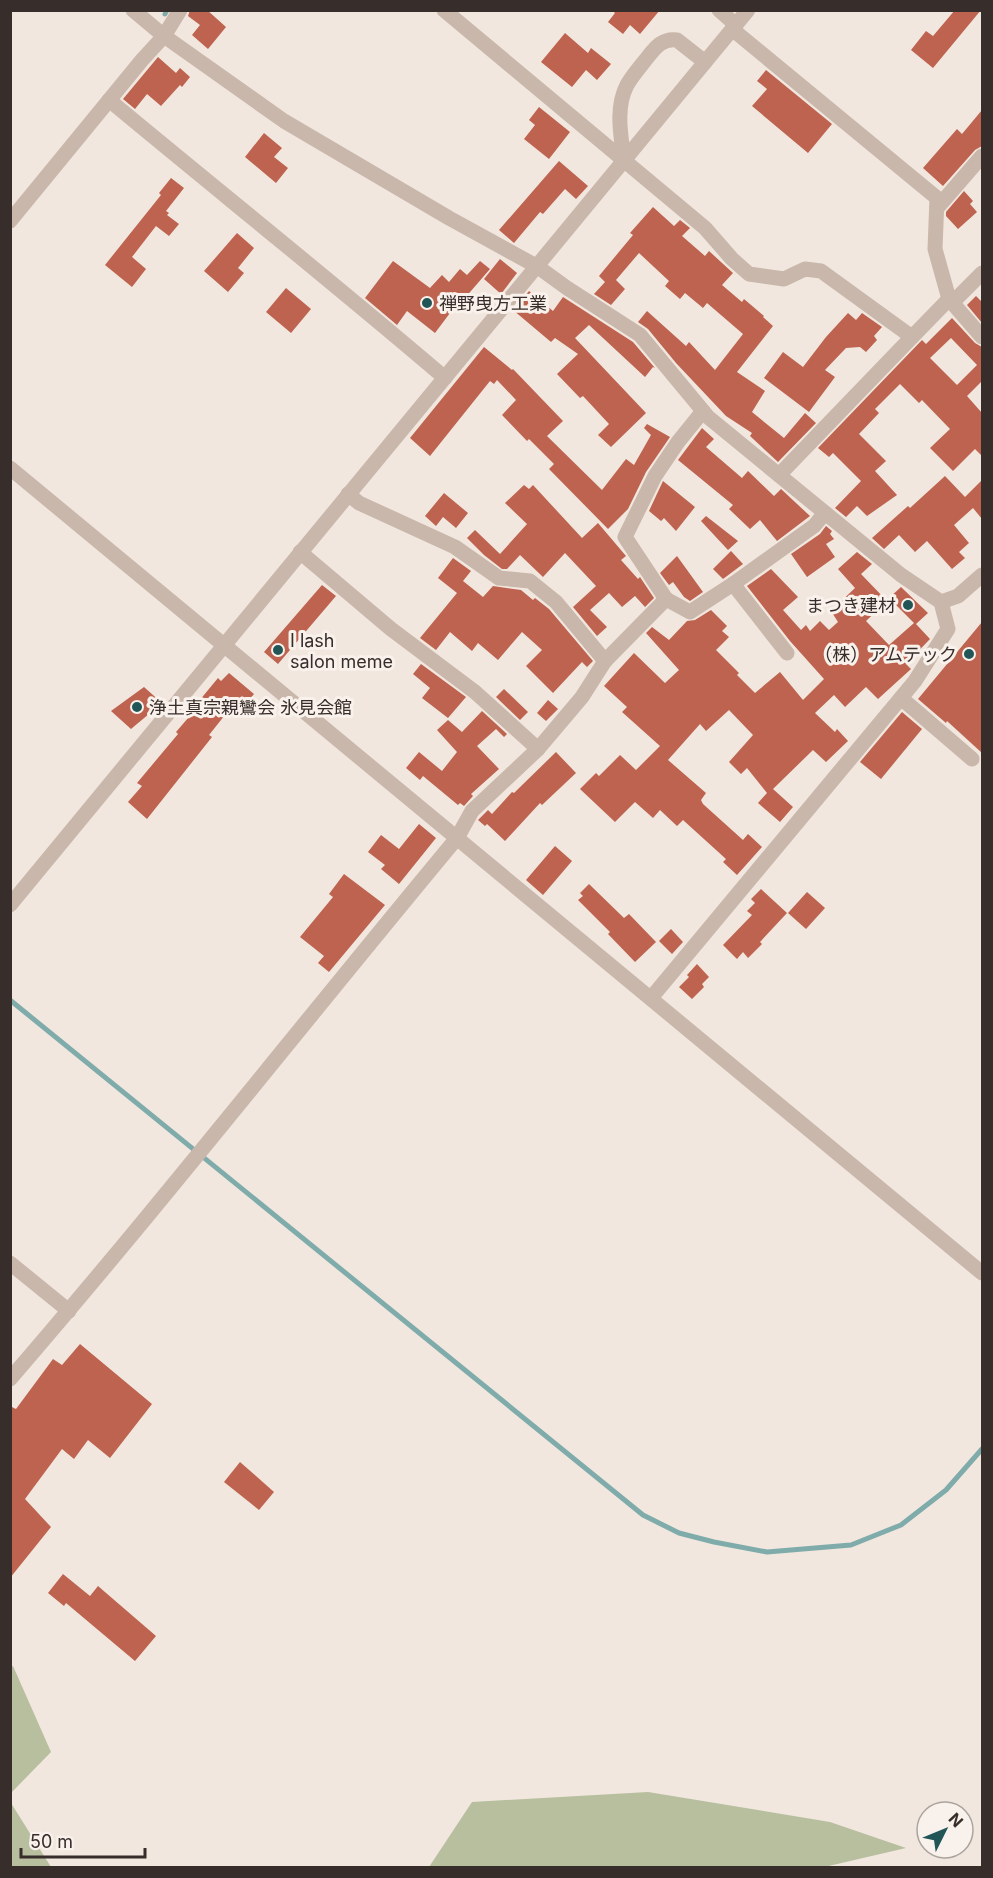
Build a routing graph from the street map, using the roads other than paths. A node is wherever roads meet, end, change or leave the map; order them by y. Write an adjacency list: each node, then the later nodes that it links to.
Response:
1 (180, 10): 7 (street)
2 (444, 10): 11 (street)
3 (719, 10): 6 (street)
4 (748, 10): 6 (street)
5 (140, 13): 7 (street)
6 (734, 27): 8 (street); 12 (street)
7 (164, 36): 9 (street); 14 (street)
8 (705, 62): 11 (street); 11 (street)
9 (109, 100): 13 (street); 19 (street)
10 (982, 156): 12 (street)
11 (624, 160): 14 (street); 18 (street)
12 (937, 208): 16 (street)
13 (10, 221)
14 (538, 267): 19 (street); 20 (street)
15 (982, 273): 16 (street)
16 (950, 301): 17 (street); 18 (street)
17 (982, 337)
18 (912, 338): 22 (street)
19 (445, 378): 23 (street)
20 (703, 411): 22 (street); 28 (street)
21 (10, 468): 30 (street)
22 (779, 475): 24 (street)
23 (348, 495): 25 (street); 32 (street)
24 (825, 513): 27 (street); 29 (street)
25 (300, 552): 30 (street); 34 (street)
26 (982, 575): 29 (street)
27 (733, 584): 28 (street); 31 (street)
28 (666, 599): 32 (street)
29 (941, 602): 33 (street)
30 (223, 645): 36 (street); 37 (street)
31 (787, 653)
32 (605, 661): 34 (street)
33 (901, 699): 35 (street); 38 (street)
34 (538, 749): 36 (street)
35 (972, 759)
36 (457, 838): 38 (street); 41 (street)
37 (10, 905)
38 (651, 998): 40 (street)
39 (10, 1263): 41 (street)
40 (982, 1273)
41 (69, 1311): 42 (street)
42 (10, 1379)

